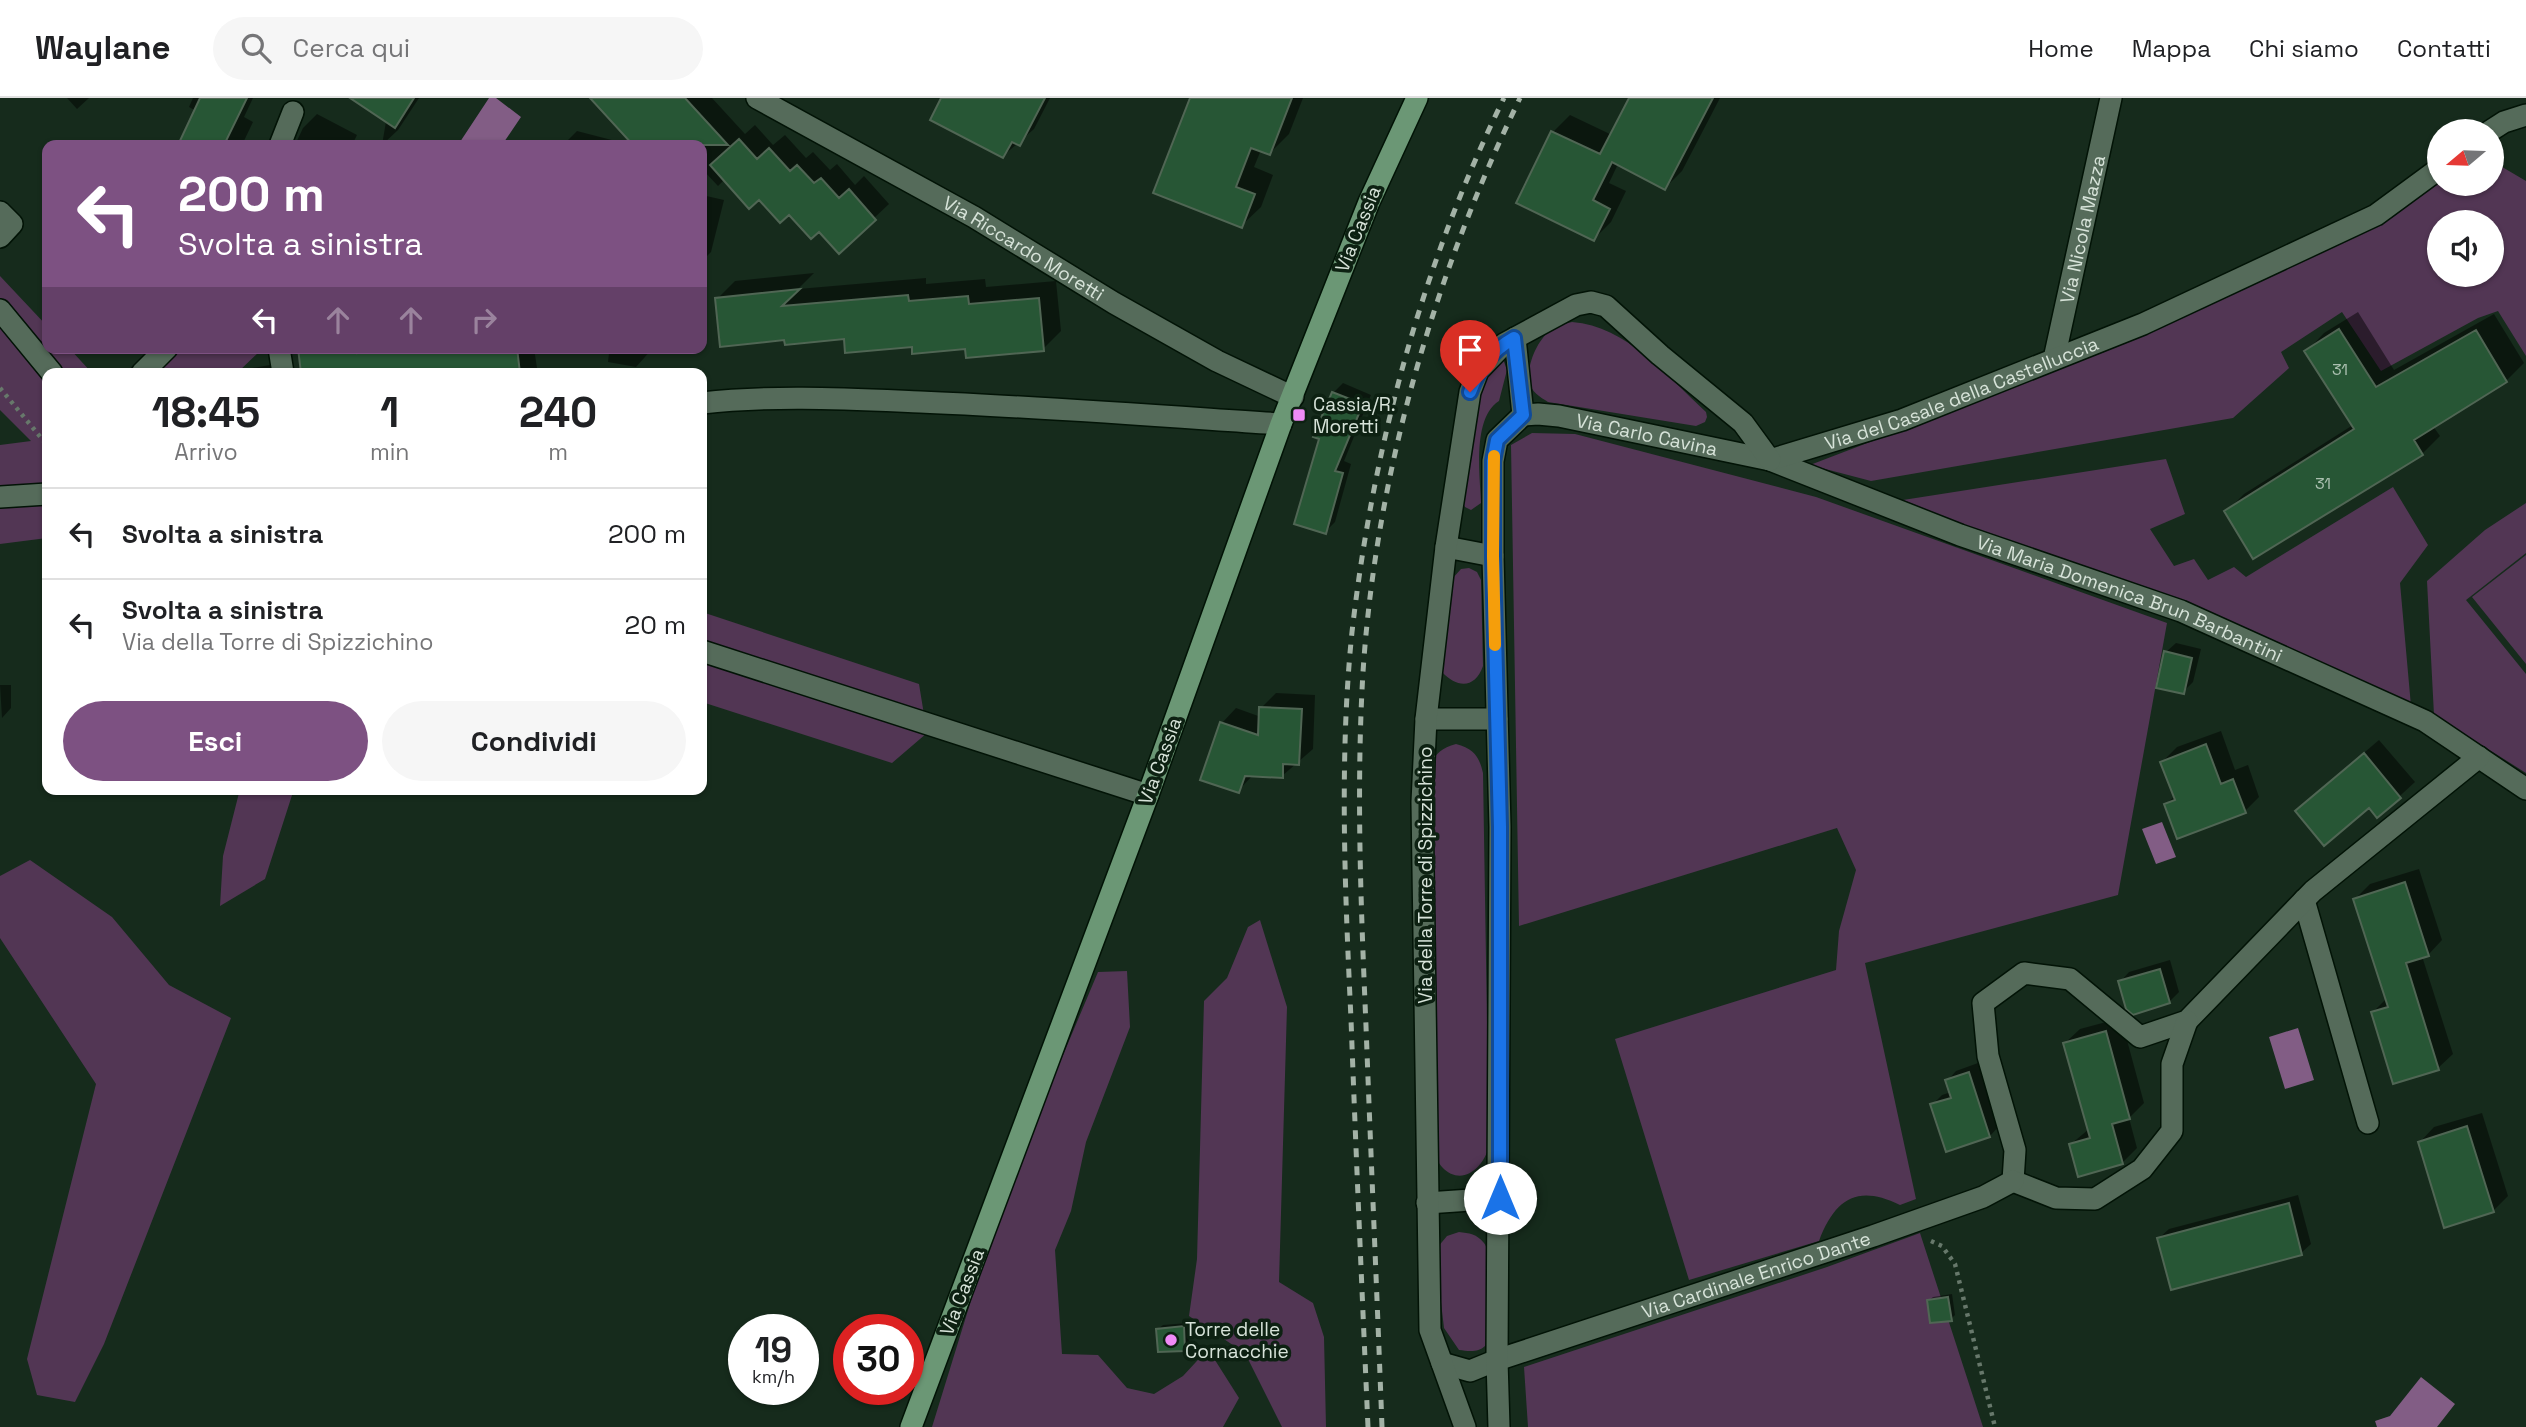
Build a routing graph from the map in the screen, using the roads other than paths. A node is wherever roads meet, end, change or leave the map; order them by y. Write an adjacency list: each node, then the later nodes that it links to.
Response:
1 (757, 98): 17 (street, Via Riccardo Moretti)
2 (1417, 98): 17 (main road, Via Cassia)
3 (2111, 98): 14 (street, Via Nicola Mazza)
4 (293, 112): 7 (street)
5 (2526, 115): 6 (street)
6 (2504, 122)
7 (282, 140)
8 (2427, 178): 14 (street, Via del Casale della Castelluccia)
9 (0, 212): 10 (street)
10 (0, 237)
11 (0, 310): 15 (street)
12 (1514, 338): 19 (street); 21 (street); 24 (street, Via della Torre di Spizzichino)
13 (161, 354): 16 (street)
14 (2054, 359): 21 (street, Via del Casale della Castelluccia)
15 (48, 368)
16 (147, 368)
17 (1293, 397): 20 (main road, Via Cassia)
18 (707, 403): 20 (street)
19 (1523, 415): 21 (street, Via Carlo Cavina); 25 (street)
20 (1282, 424): 31 (main road, Via Cassia)
21 (1770, 460): 29 (street, Via Maria Domenica Brun Barbantini)
22 (42, 494): 23 (street)
23 (0, 497)
24 (1446, 547): 25 (street); 27 (street, Via della Torre di Spizzichino)
25 (1493, 556): 28 (street)
26 (707, 653): 31 (street)
27 (1426, 719): 28 (street); 37 (street, Via della Torre di Spizzichino)
28 (1497, 719): 36 (street)
29 (2479, 757): 30 (street, Via Maria Domenica Brun Barbantini); 32 (street)
30 (2526, 789)
31 (1148, 795): 40 (main road, Via Cassia)
32 (2304, 900): 33 (street); 34 (street)
33 (2186, 1021): 35 (street); 35 (street)
34 (2368, 1123)
35 (2013, 1181): 38 (street, Via Cardinale Enrico Dante)
36 (1500, 1198): 37 (street); 38 (street)
37 (1427, 1203): 39 (street, Via della Torre di Spizzichino)
38 (1497, 1360): 39 (street, Via Cardinale Enrico Dante); 42 (street)
39 (1443, 1363): 41 (street, Via della Torre di Spizzichino)
40 (911, 1427)
41 (1465, 1427)
42 (1499, 1427)

